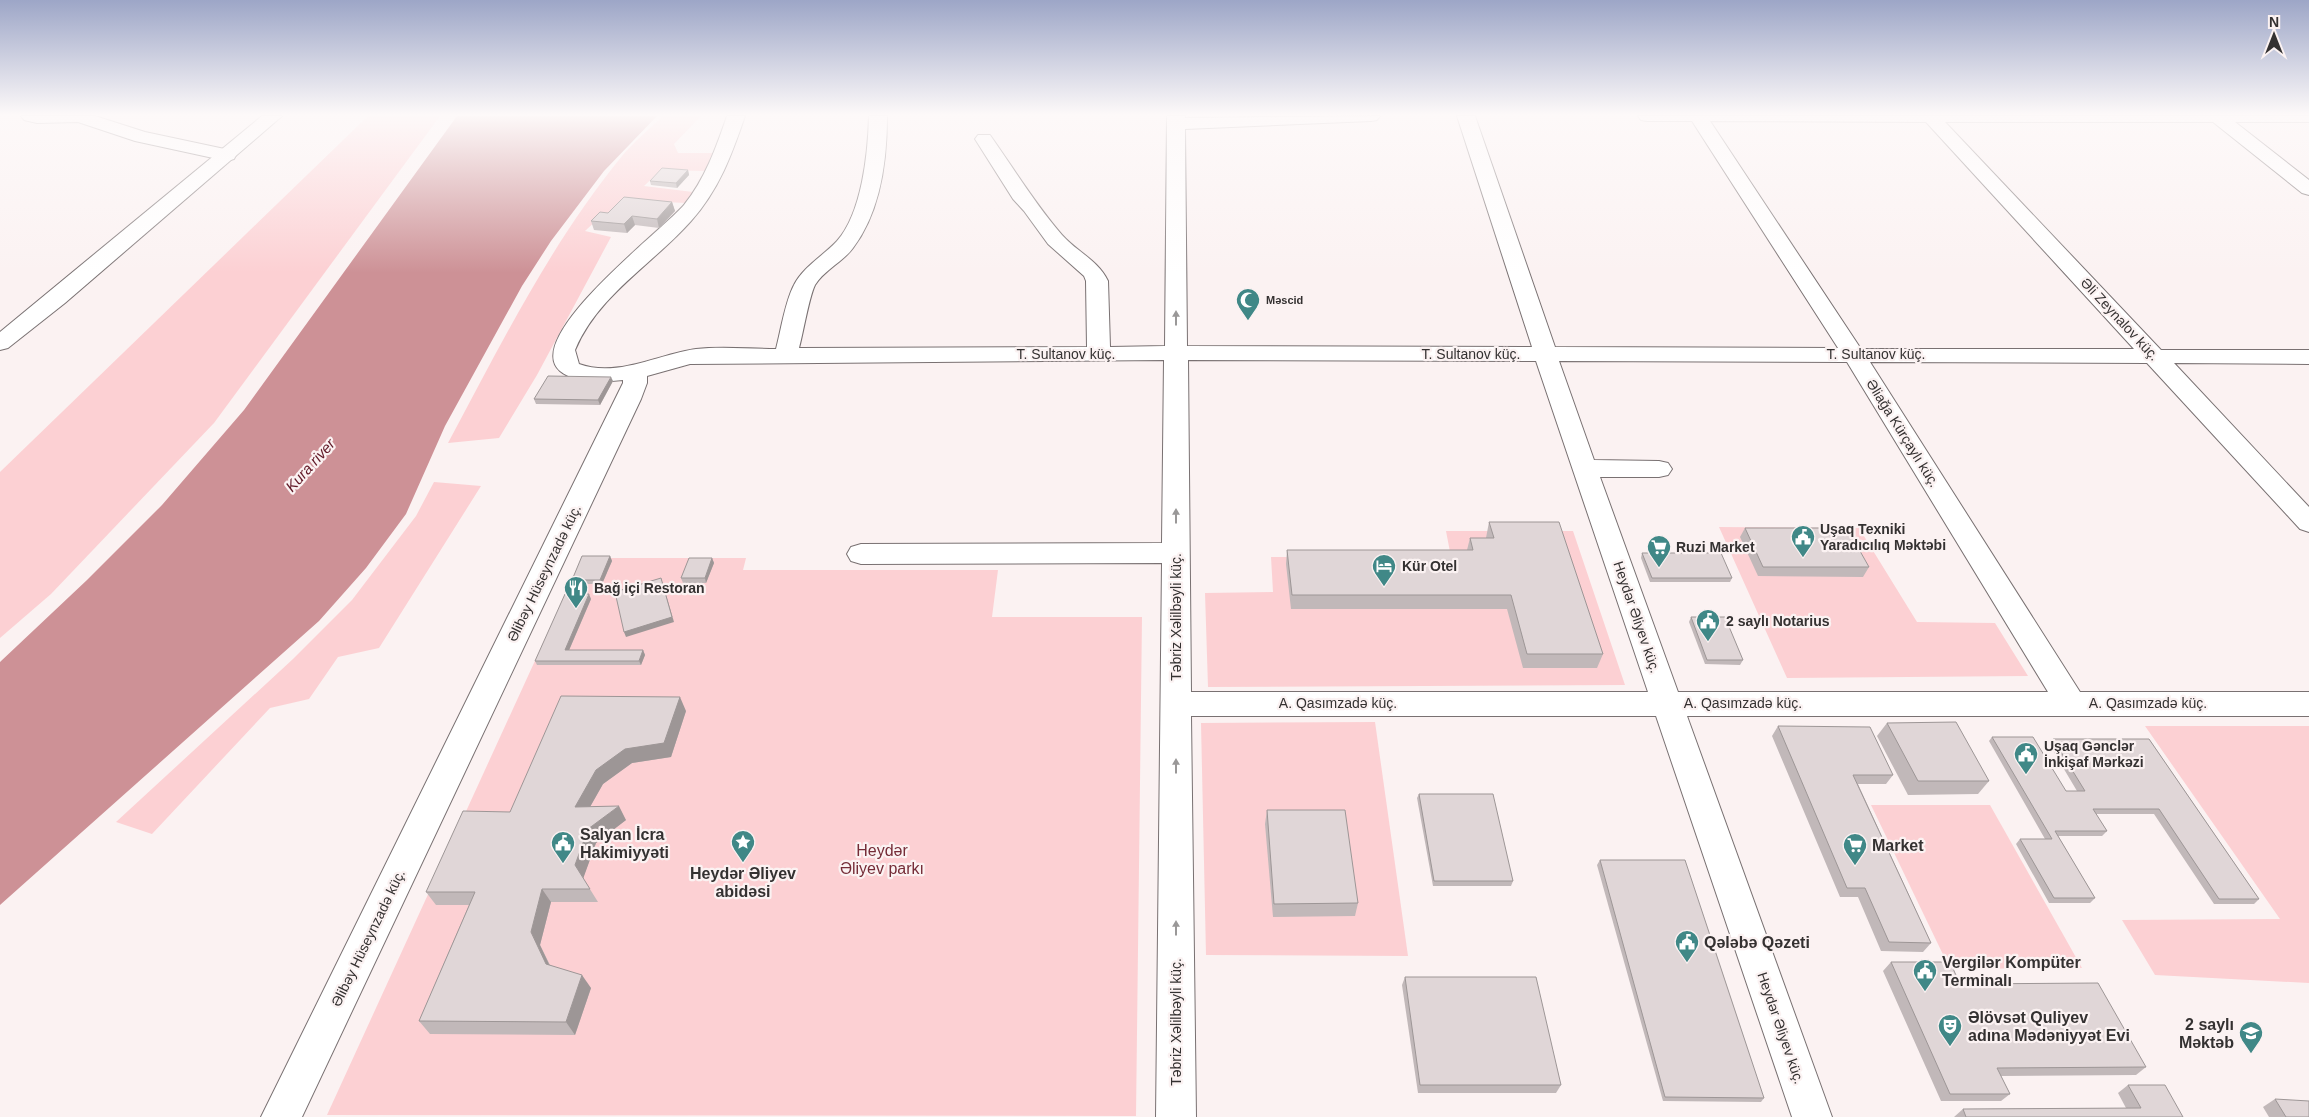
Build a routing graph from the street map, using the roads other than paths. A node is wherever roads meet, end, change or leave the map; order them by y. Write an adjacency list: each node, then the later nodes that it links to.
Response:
1 (211, 168): 11 (street)
2 (717, 168): 19 (street)
3 (872, 168): 16 (street)
4 (1003, 168): 13 (street)
5 (1176, 168): 12 (street, Təbriz Xəlilbəyli küç., one-way to 5)
6 (1483, 168): 14 (street, Heydər Əliyev küç.)
7 (1731, 168): 15 (street, Əliağa Kürçaylı küç.)
8 (1979, 168): 17 (street, Əli Zeynalov küç.)
9 (2282, 168): 10 (street)
10 (2309, 189)
11 (0, 343)
12 (1176, 353): 13 (street, T. Sultanov küç.); 14 (street, T. Sultanov küç.); 23 (street, Təbriz Xəlilbəyli küç., one-way to 12)
13 (1099, 354): 16 (street, T. Sultanov küç.)
14 (1545, 354): 15 (street, T. Sultanov küç.); 20 (street, Heydər Əliyev küç.)
15 (1853, 354): 17 (street, T. Sultanov küç.); 26 (street, Əliağa Kürçaylı küç.)
16 (786, 356): 19 (street, T. Sultanov küç.)
17 (2155, 356): 18 (street, T. Sultanov küç.); 22 (street, Əli Zeynalov küç.)
18 (2309, 357)
19 (635, 372): 29 (street, Əlibəy Hüseynzadə küç.)
20 (1584, 468): 21 (street); 25 (street, Heydər Əliyev küç.)
21 (1659, 469)
22 (2309, 523)
23 (1176, 553): 24 (street); 27 (street, Təbriz Xəlilbəyli küç.)
24 (861, 554)
25 (1667, 702): 26 (street, A. Qasımzadə küç.); 27 (street, A. Qasımzadə küç.); 31 (street, Heydər Əliyev küç.)
26 (2071, 703): 28 (street, A. Qasımzadə küç.)
27 (1176, 704): 30 (street, Təbriz Xəlilbəyli küç., one-way to 27)
28 (2309, 704)
29 (281, 1117)
30 (1176, 1117)
31 (1812, 1117)

